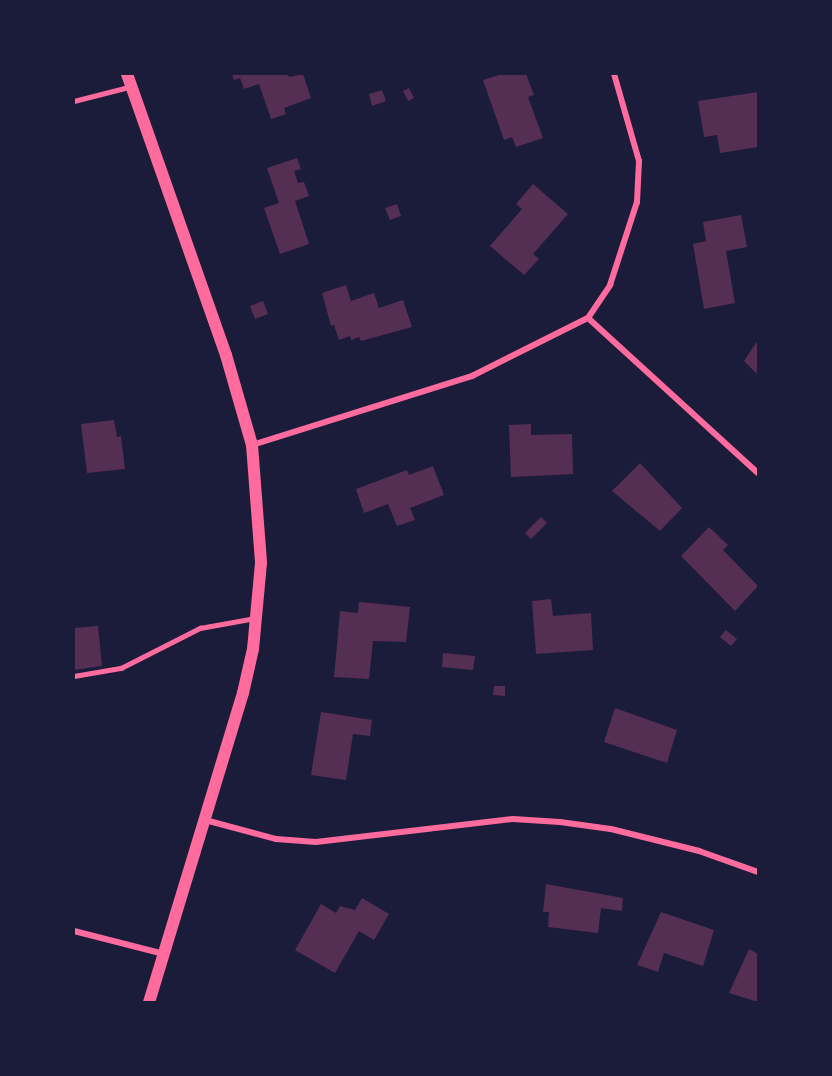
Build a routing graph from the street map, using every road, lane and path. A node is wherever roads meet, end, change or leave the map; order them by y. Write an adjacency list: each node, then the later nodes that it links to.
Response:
1 (127, 74): 3 (main road)
2 (614, 74): 5 (street)
3 (132, 87): 4 (lane); 6 (main road)
4 (74, 101)
5 (588, 318): 6 (street); 7 (street)
6 (252, 445): 8 (main road)
7 (759, 473)
8 (257, 617): 9 (lane); 10 (main road)
9 (74, 676)
10 (205, 820): 11 (street); 13 (main road)
11 (759, 872)
12 (74, 931): 13 (street)
13 (164, 954): 14 (main road)
14 (149, 1002)

